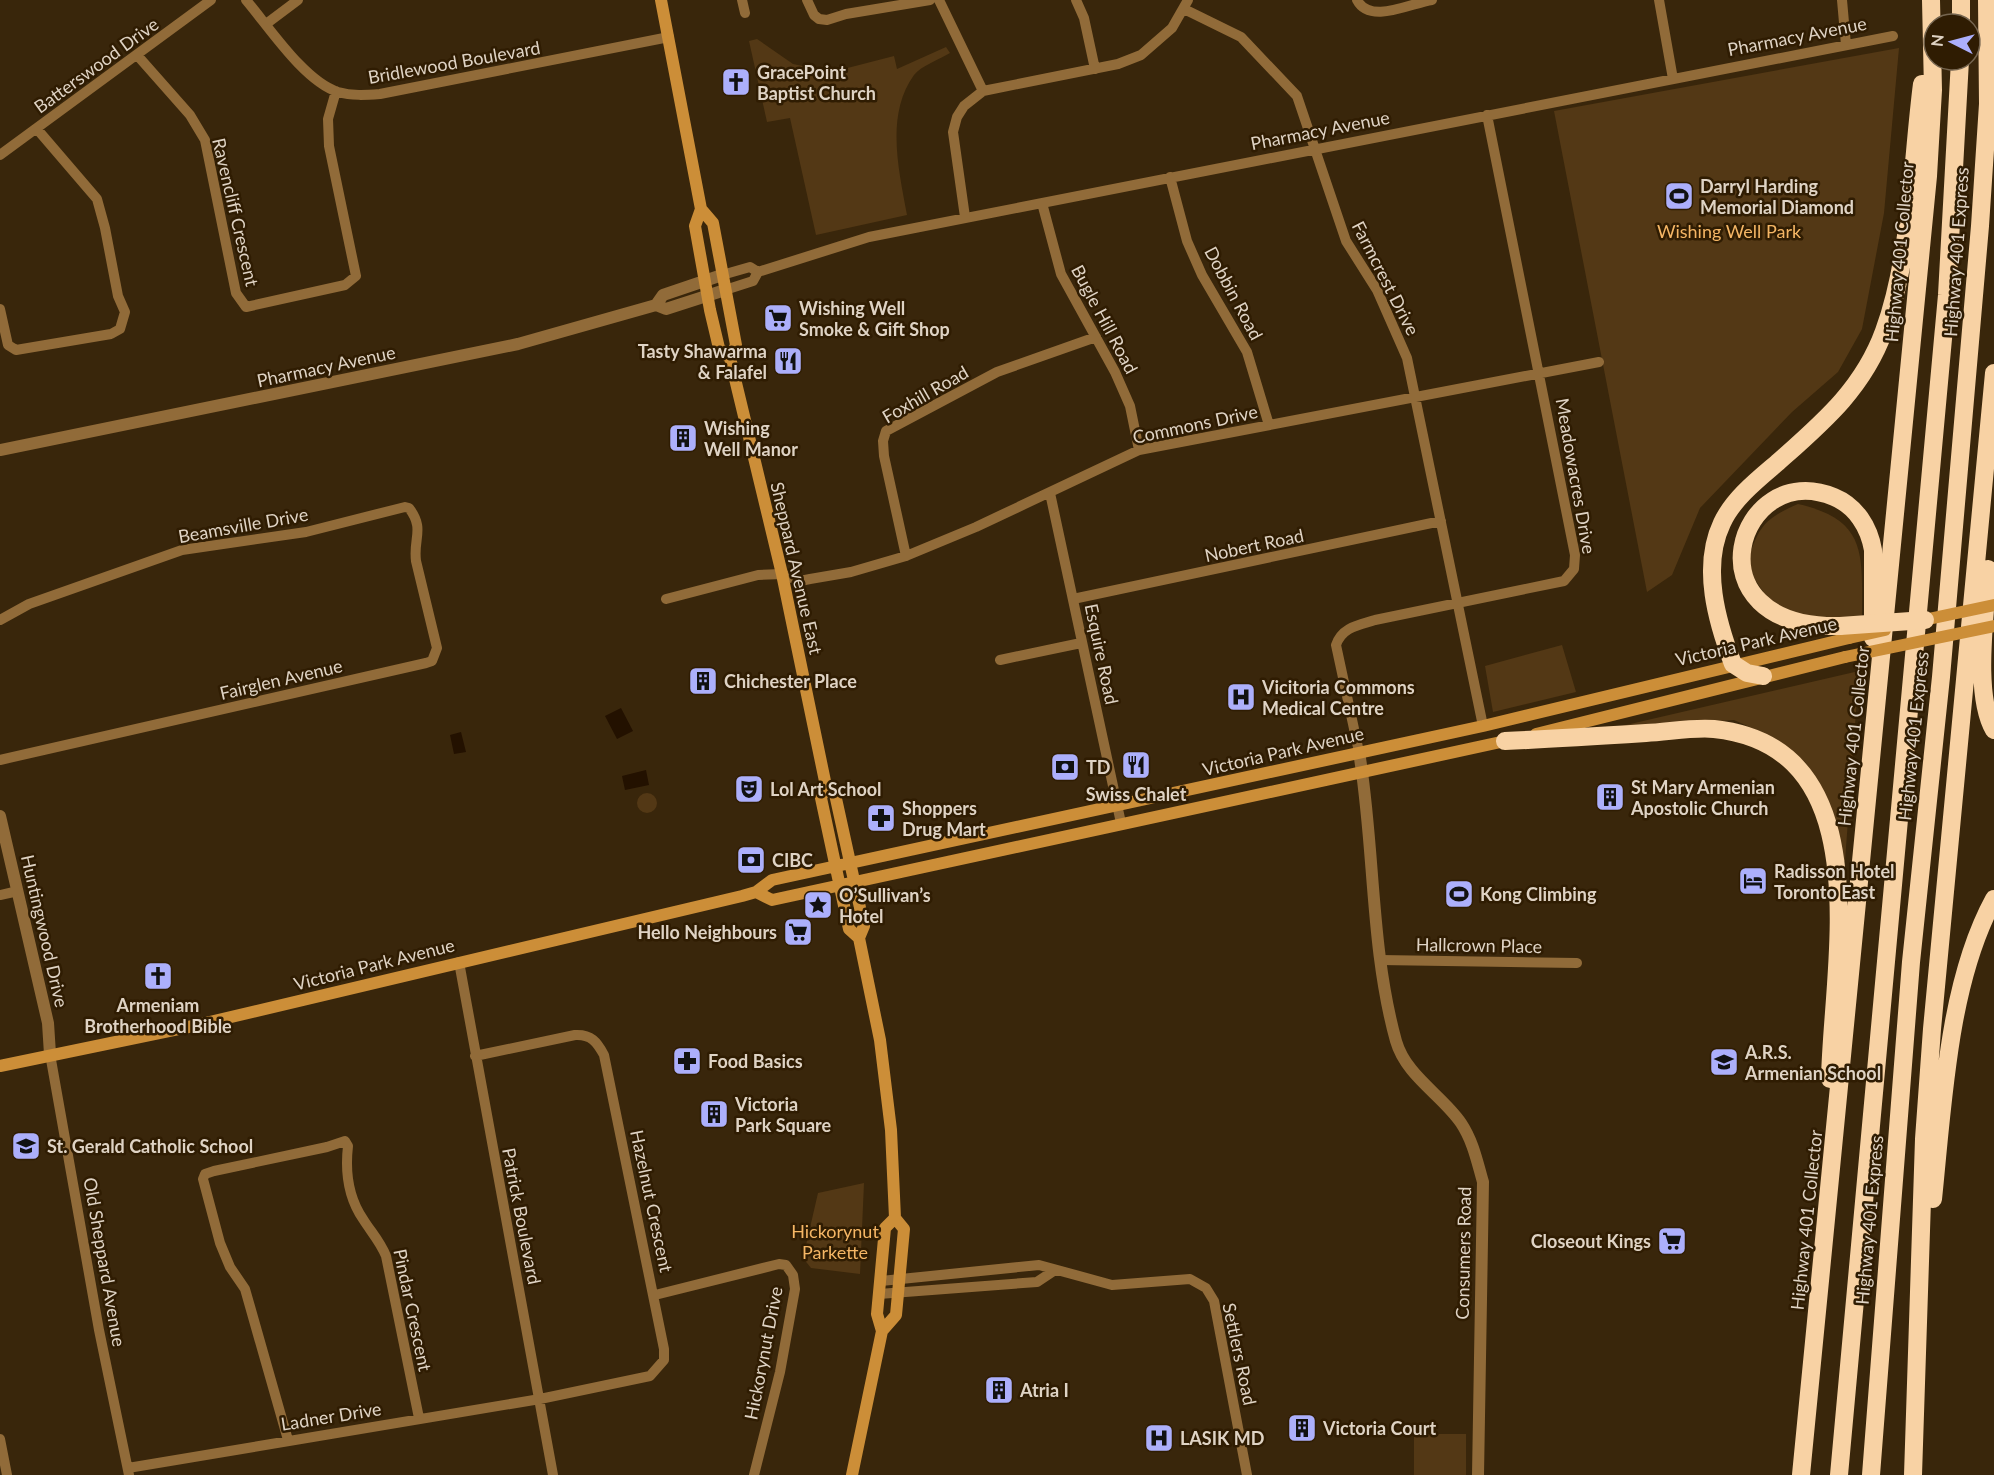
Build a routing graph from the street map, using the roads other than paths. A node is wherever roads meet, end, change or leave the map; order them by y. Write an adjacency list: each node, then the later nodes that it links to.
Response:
1 (211, 0): 22 (street, Batterswood Drive)
2 (246, 0): 18 (street, Bridlewood Boulevard)
3 (298, 0): 18 (street)
4 (661, 0): 20 (main road, Sheppard Avenue East)
5 (742, 0): 17 (street)
6 (807, 0): 7 (street)
7 (930, 0)
8 (939, 0): 27 (street)
9 (1076, 0): 23 (street)
10 (1357, 0): 11 (street)
11 (1432, 0)
12 (1659, 0): 25 (street)
13 (1842, 0): 21 (street)
14 (1988, 0): 120 (highway, Highway 401 Express)
15 (1931, 2): 68 (highway); 76 (highway, Highway 401 Collector)
16 (1186, 4): 23 (street); 30 (street, Farmcrest Drive)
17 (745, 13)
18 (266, 24): 26 (street, Bridlewood Boulevard)
19 (1893, 36): 21 (street, Pharmacy Avenue)
20 (669, 37): 26 (street, Bridlewood Boulevard); 34 (main road, Sheppard Avenue East)
21 (1846, 45): 25 (street, Pharmacy Avenue)
22 (137, 55): 26 (street, Ravencliff Crescent); 29 (street, Batterswood Drive)
23 (1095, 69): 27 (street)
24 (1959, 72): 110 (highway, Highway 401 Express)
25 (1673, 79): 28 (street, Pharmacy Avenue)
26 (336, 91)
27 (983, 91): 35 (street)
28 (1487, 116): 30 (street, Pharmacy Avenue); 47 (street, Meadowacres Drive)
29 (37, 129): 31 (street, Batterswood Drive); 42 (street)
30 (1316, 149): 32 (street, Pharmacy Avenue); 48 (street, Farmcrest Drive)
31 (0, 155)
32 (1170, 177): 33 (street, Pharmacy Avenue); 50 (street, Dobbin Road)
33 (1042, 203): 35 (street, Pharmacy Avenue); 43 (street, Bugle Hill Road)
34 (701, 209): 37 (main road, Sheppard Avenue East); 38 (main road, Sheppard Avenue East)
35 (966, 217): 36 (street, Pharmacy Avenue)
36 (758, 272): 37 (street, Pharmacy Avenue); 39 (street, Pharmacy Avenue)
37 (722, 275): 38 (street, Pharmacy Avenue); 39 (main road, Sheppard Avenue East)
38 (705, 281): 40 (main road, Sheppard Avenue East); 41 (street, Pharmacy Avenue)
39 (725, 290): 40 (street, Pharmacy Avenue); 44 (main road, Sheppard Avenue East)
40 (708, 296): 41 (street, Pharmacy Avenue); 44 (main road, Sheppard Avenue East)
41 (656, 305): 51 (street, Pharmacy Avenue)
42 (0, 309)
43 (1096, 337): 52 (street, Bugle Hill Road); 56 (street, Foxhill Road)
44 (730, 358): 57 (main road, Sheppard Avenue East)
45 (1599, 362): 47 (street, Commons Drive)
46 (1994, 373): 103 (highway)
47 (1538, 374): 48 (street, Commons Drive); 60 (street, Meadowacres Drive)
48 (1416, 398): 50 (street, Commons Drive); 54 (street, Farmcrest Drive)
49 (1994, 413): 71 (highway)
50 (1269, 425): 52 (street, Commons Drive)
51 (0, 450)
52 (1139, 450): 53 (street, Commons Drive)
53 (1050, 493): 56 (street, Commons Drive); 59 (street, Esquire Road)
54 (1441, 521): 59 (street, Nobert Road); 60 (street, Farmcrest Drive)
55 (419, 526): 62 (street, Beamsville Drive); 74 (street, Fairglen Avenue)
56 (906, 556): 57 (street, Commons Drive)
57 (782, 574): 58 (street); 77 (main road, Sheppard Avenue East)
58 (666, 599)
59 (1073, 599): 66 (street, Esquire Road)
60 (1458, 604): 70 (street, Farmcrest Drive); 73 (street, Meadowacres Drive)
61 (1994, 604): 63 (main road, bridge)
62 (0, 620)
63 (1925, 620): 65 (highway, bridge)
64 (1994, 626): 69 (main road, Victoria Park Avenue, bridge)
65 (1844, 632): 68 (main road, Victoria Park Avenue); 76 (highway)
66 (1081, 644): 67 (street); 78 (street, Esquire Road)
67 (1000, 660)
68 (1733, 664): 69 (highway); 70 (main road, Victoria Park Avenue)
69 (1763, 676): 72 (main road, Victoria Park Avenue)
70 (1483, 726): 73 (main road, Victoria Park Avenue)
71 (1994, 730)
72 (1505, 741): 75 (main road, Victoria Park Avenue); 97 (highway)
73 (1359, 752): 75 (street, Meadowacres Drive); 78 (main road, Victoria Park Avenue)
74 (0, 760)
75 (1363, 773): 80 (main road, Victoria Park Avenue); 90 (street, Consumers Road)
76 (1869, 780): 97 (highway, Highway 401 Collector)
77 (826, 786): 81 (main road, Sheppard Avenue East); 82 (main road, Sheppard Avenue East)
78 (1117, 805): 80 (street, Esquire Road); 81 (main road, Victoria Park Avenue)
79 (0, 816): 85 (street, Huntingwood Drive)
80 (1121, 823): 83 (main road, Victoria Park Avenue)
81 (851, 863): 82 (main road, Victoria Park Avenue); 83 (main road, Sheppard Avenue East)
82 (837, 866): 84 (main road, Sheppard Avenue East); 86 (main road, Victoria Park Avenue)
83 (856, 882): 84 (main road, Victoria Park Avenue); 89 (main road, Sheppard Avenue East)
84 (841, 885): 86 (main road, Victoria Park Avenue); 89 (main road, Sheppard Avenue East)
85 (18, 891): 87 (street); 93 (street, Huntingwood Drive)
86 (756, 892): 91 (main road, Victoria Park Avenue)
87 (0, 895)
88 (1994, 899): 103 (highway)
89 (859, 938): 96 (main road, Sheppard Avenue East)
90 (1380, 960): 92 (street, Hallcrown Place); 117 (street, Consumers Road)
91 (459, 962): 93 (main road, Victoria Park Avenue); 94 (street, Patrick Boulevard)
92 (1577, 963)
93 (50, 1054): 95 (main road, Victoria Park Avenue); 111 (street, Old Sheppard Avenue)
94 (475, 1056): 102 (street, Hazelnut Crescent); 106 (street, Patrick Boulevard)
95 (0, 1066)
96 (895, 1218): 99 (main road, Sheppard Avenue East); 100 (main road, Sheppard Avenue East)
97 (1827, 1219): 105 (highway, Highway 401 Collector)
98 (1055, 1270): 99 (street, Settlers Road); 101 (street); 116 (street, Settlers Road)
99 (901, 1278): 100 (street, Settlers Road); 101 (main road, Sheppard Avenue East)
100 (880, 1287): 101 (street); 104 (main road, Sheppard Avenue East)
101 (900, 1292): 104 (main road, Sheppard Avenue East)
102 (655, 1295): 106 (street, Hazelnut Crescent); 114 (street, Hickorynut Drive)
103 (1918, 1314): 121 (highway)
104 (882, 1331): 115 (main road, Sheppard Avenue East)
105 (1811, 1370): 118 (highway); 119 (highway, Highway 401 Collector)
106 (540, 1399): 107 (street, Ladner Drive); 113 (street, Patrick Boulevard)
107 (419, 1418): 109 (street, Ladner Drive); 109 (street, Pindar Crescent)
108 (0, 1439): 112 (street)
109 (288, 1440): 111 (street, Ladner Drive)
110 (1839, 1470)
111 (128, 1472)
112 (7, 1475)
113 (553, 1475)
114 (754, 1475)
115 (852, 1475)
116 (1248, 1475)
117 (1478, 1475)
118 (1796, 1475)
119 (1801, 1475)
120 (1871, 1475)
121 (1913, 1475)

